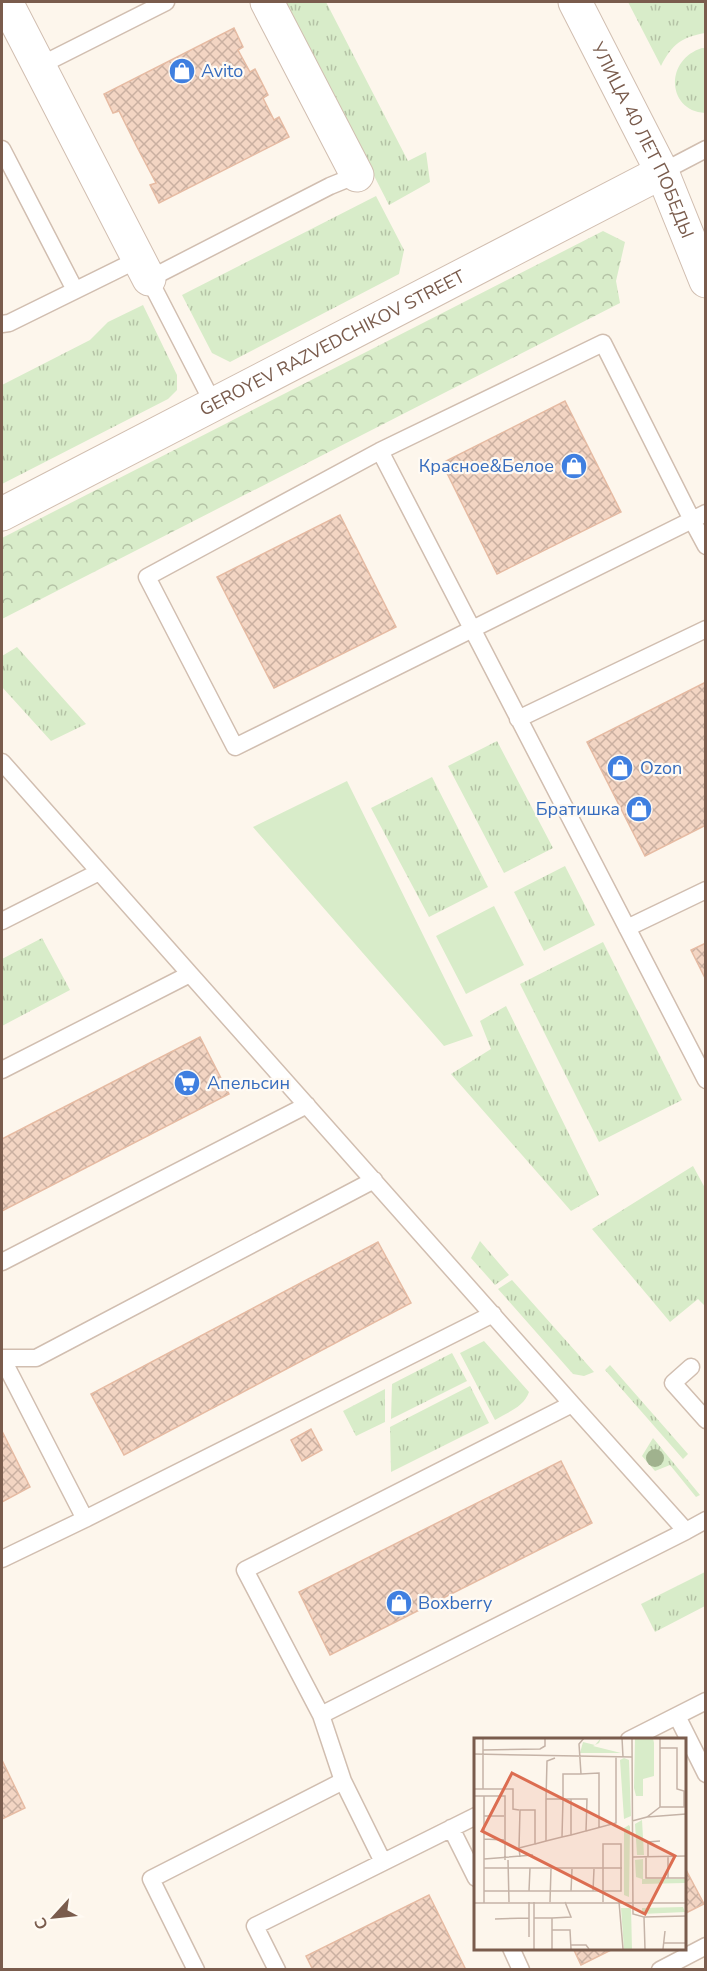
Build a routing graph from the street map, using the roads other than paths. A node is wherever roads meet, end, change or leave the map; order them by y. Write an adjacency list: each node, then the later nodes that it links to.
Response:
1 (6, 2): 5 (street)
2 (166, 2): 5 (lane)
3 (267, 2): 9 (street)
4 (575, 2): 8 (street, УЛИЦА 40 ЛЕТ ПОБЕДЫ)
5 (39, 66): 10 (street)
6 (2, 149): 12 (lane)
7 (705, 149): 8 (lane)
8 (662, 172): 11 (street, УЛИЦА 40 ЛЕТ ПОБЕДЫ); 14 (street, GEROYEV RAZVEDCHIKOV STREET)
9 (357, 175): 10 (lane)
10 (144, 269): 12 (lane); 14 (lane)
11 (705, 282)
12 (75, 290): 13 (lane)
13 (2, 324)
14 (213, 403): 16 (street, GEROYEV RAZVEDCHIKOV STREET)
15 (380, 451): 17 (lane); 19 (lane); 19 (lane)
16 (2, 514)
17 (699, 516): 18 (lane); 19 (lane)
18 (705, 546)
19 (472, 629): 21 (lane)
20 (705, 629): 21 (lane)
21 (519, 719): 26 (lane)
22 (2, 762): 23 (lane)
23 (99, 872): 25 (lane); 27 (lane)
24 (705, 890): 26 (lane)
25 (2, 921)
26 (627, 928): 29 (lane)
27 (190, 974): 28 (lane); 30 (lane)
28 (2, 1070)
29 (705, 1080)
30 (307, 1105): 31 (lane); 32 (lane)
31 (374, 1180): 33 (lane); 34 (lane)
32 (2, 1262)
33 (493, 1314): 36 (lane); 38 (lane)
34 (2, 1358): 38 (lane)
35 (691, 1367): 37 (lane)
36 (572, 1404): 40 (lane); 43 (lane)
37 (705, 1420)
38 (85, 1519): 41 (lane)
39 (705, 1520): 40 (lane)
40 (686, 1531): 43 (lane)
41 (2, 1559)
42 (705, 1701): 44 (lane)
43 (321, 1715): 47 (lane)
44 (677, 1716): 45 (lane); 46 (lane)
45 (633, 1738)
46 (705, 1774)
47 (343, 1780): 50 (lane); 54 (lane)
48 (474, 1817): 49 (lane)
49 (451, 1828): 50 (lane); 51 (lane)
50 (383, 1862): 55 (lane)
51 (474, 1874)
52 (705, 1946): 57 (lane)
53 (512, 1950): 56 (lane)
54 (196, 1970)
55 (277, 1970)
56 (521, 1970)
57 (660, 1970)

